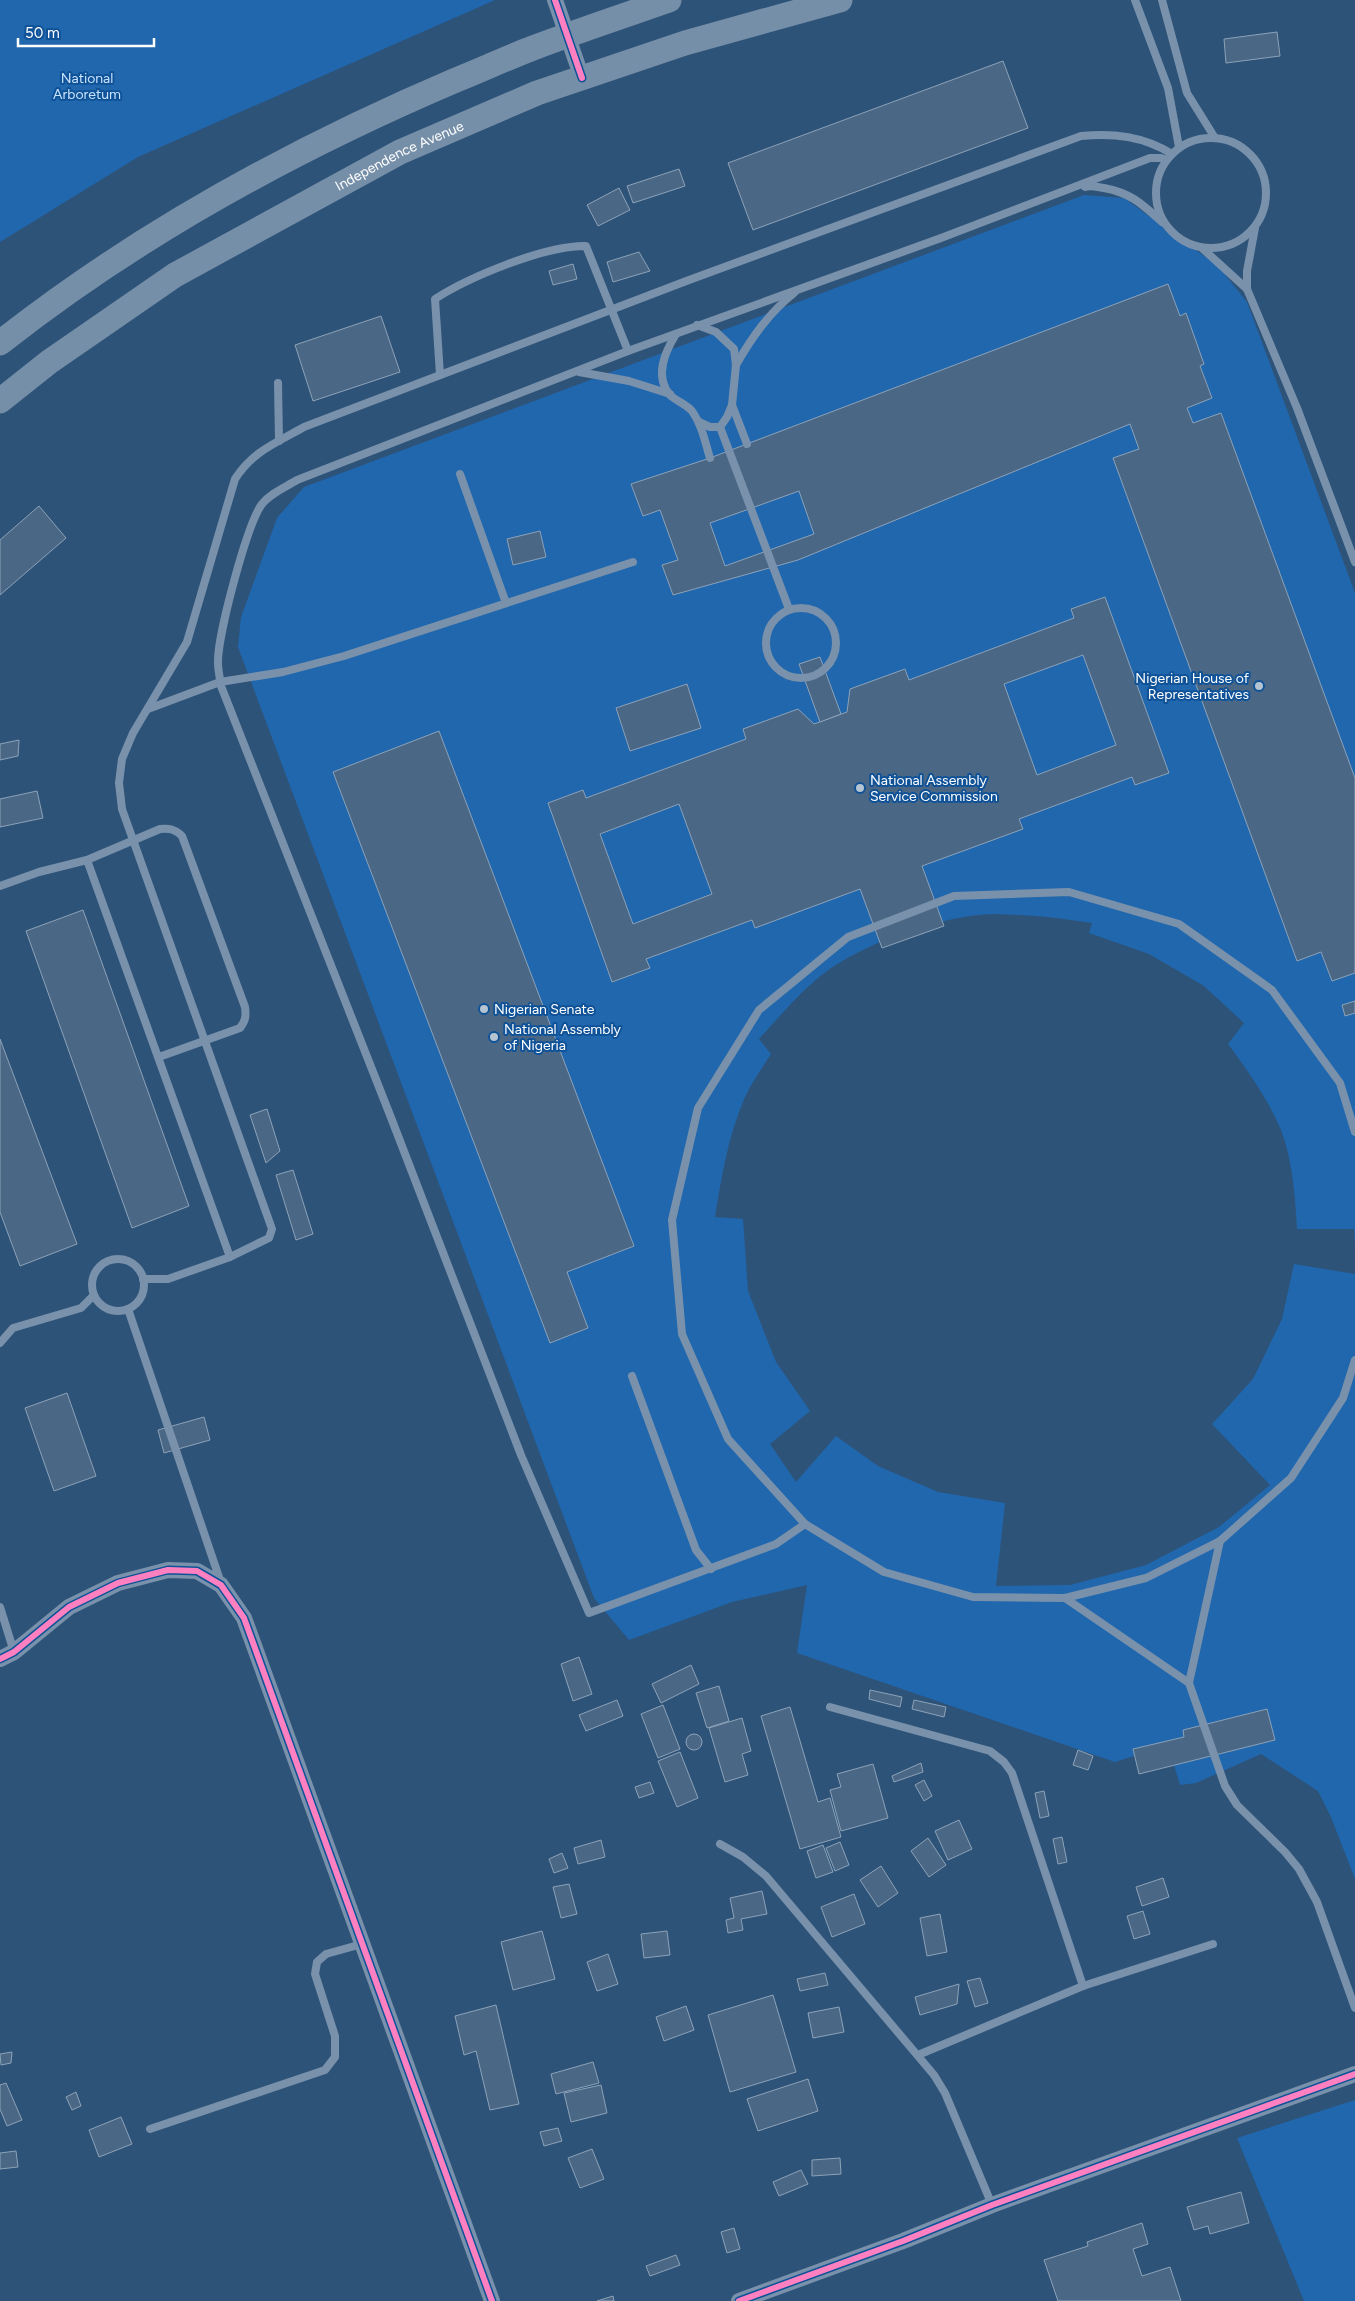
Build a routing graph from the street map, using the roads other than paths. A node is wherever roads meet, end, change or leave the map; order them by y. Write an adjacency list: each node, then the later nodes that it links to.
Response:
1 (555, 0): 6 (street)
2 (669, 0): 6 (main road)
3 (840, 0): 7 (main road, Independence Avenue)
4 (1136, 0): 9 (lane)
5 (1162, 0): 8 (lane)
6 (566, 36): 7 (street); 21 (main road)
7 (582, 78): 28 (main road, Independence Avenue)
8 (1215, 138): 9 (lane); 14 (lane)
9 (1179, 147): 10 (lane)
10 (1172, 154): 11 (lane); 18 (lane)
11 (1166, 160): 12 (lane); 13 (lane)
12 (1066, 191): 13 (lane); 16 (lane)
13 (1163, 223): 15 (lane)
14 (1255, 228): 15 (lane); 17 (lane)
15 (1203, 249): 17 (lane)
16 (799, 289): 19 (lane); 23 (lane)
17 (1247, 289): 37 (lane)
18 (610, 310): 22 (lane); 25 (lane); 25 (lane)
19 (697, 325): 20 (lane); 23 (lane)
20 (676, 334): 22 (lane); 27 (lane)
21 (0, 344)
22 (628, 351): 24 (lane)
23 (736, 365): 29 (lane)
24 (577, 372): 27 (lane); 40 (lane)
25 (440, 376): 32 (lane)
26 (278, 383): 32 (lane)
27 (670, 394): 30 (lane)
28 (0, 401)
29 (732, 405): 31 (lane); 33 (lane)
30 (699, 422): 31 (lane); 34 (lane)
31 (720, 427): 39 (lane)
32 (279, 441): 41 (lane)
33 (747, 444)
34 (710, 458)
35 (460, 474): 38 (lane)
36 (633, 562): 38 (lane)
37 (1355, 562)
38 (506, 603): 40 (lane)
39 (789, 609): 39 (lane)
40 (220, 682): 41 (lane); 57 (lane)
41 (148, 709): 42 (lane)
42 (134, 840): 43 (lane); 45 (lane); 45 (lane)
43 (87, 860): 44 (lane); 46 (lane)
44 (0, 886)
45 (205, 1041): 46 (lane); 48 (lane)
46 (159, 1057): 48 (lane)
47 (1355, 1132): 55 (lane)
48 (230, 1257): 49 (lane)
49 (144, 1279): 50 (lane); 51 (lane)
50 (94, 1295): 51 (lane); 52 (lane)
51 (128, 1309): 58 (lane)
52 (0, 1343)
53 (1355, 1360): 56 (lane)
54 (632, 1376): 57 (lane)
55 (805, 1524): 57 (lane); 59 (lane)
56 (1220, 1541): 59 (lane); 62 (lane)
57 (711, 1569)
58 (221, 1585): 61 (street); 65 (street)
59 (1065, 1598): 62 (lane)
60 (0, 1607): 61 (lane)
61 (7, 1655)
62 (1189, 1683): 68 (lane)
63 (830, 1707): 67 (lane)
64 (720, 1844): 69 (lane)
65 (362, 1944): 71 (lane); 73 (street)
66 (1213, 1944): 67 (lane)
67 (1083, 1986): 69 (lane)
68 (1355, 2008)
69 (918, 2055): 72 (lane)
70 (1355, 2074): 72 (street)
71 (150, 2129)
72 (992, 2205): 74 (street)
73 (492, 2301)
74 (739, 2301)

